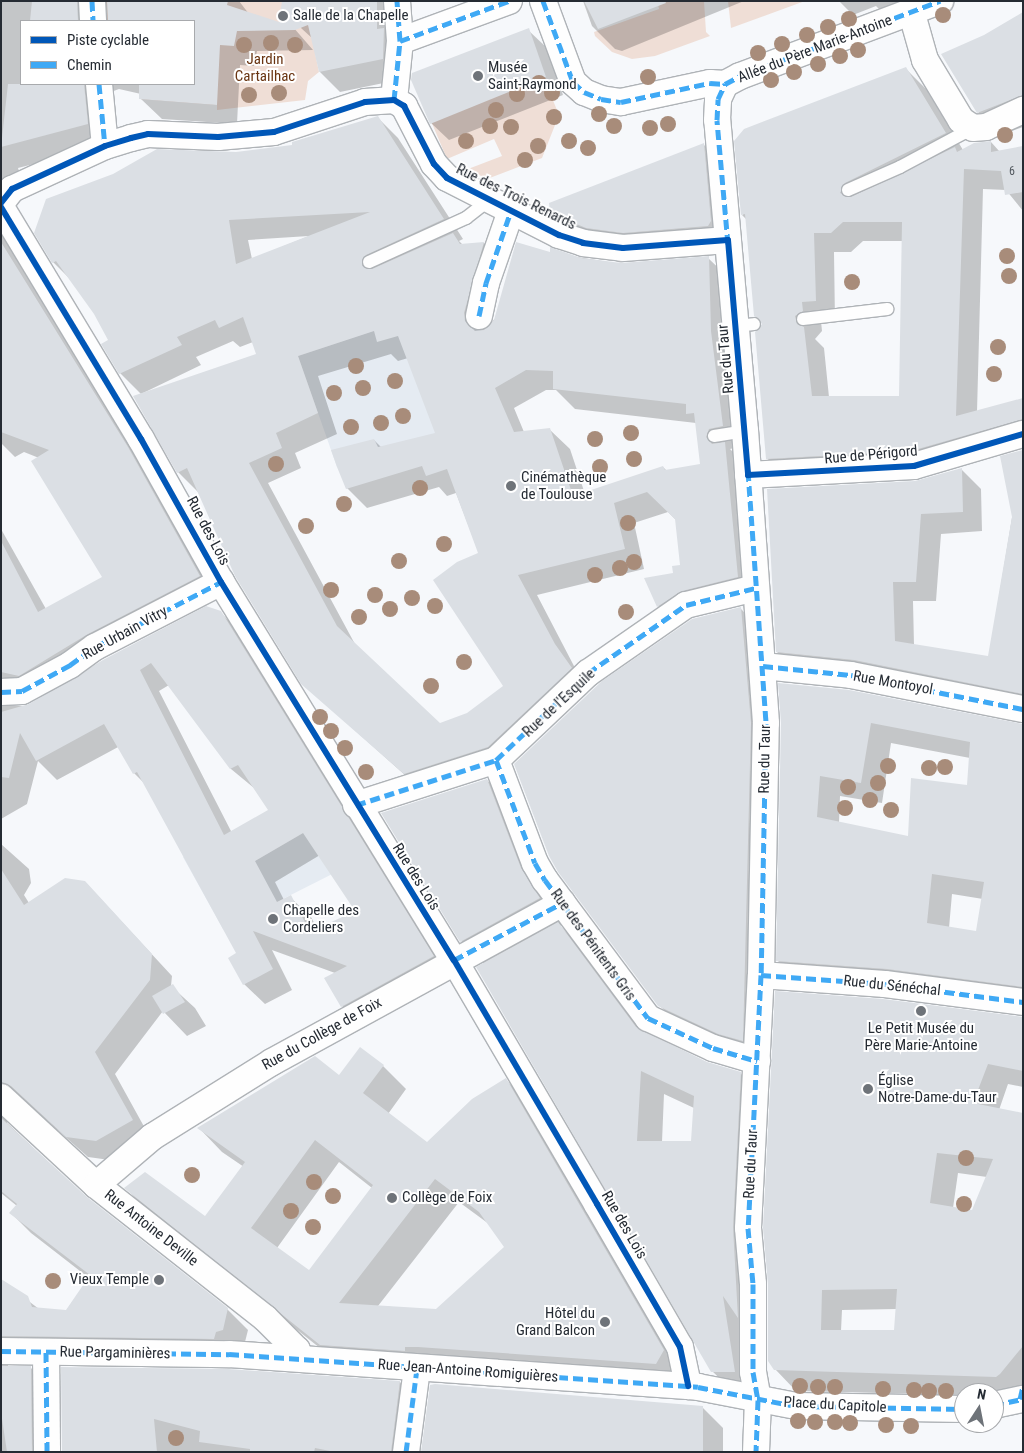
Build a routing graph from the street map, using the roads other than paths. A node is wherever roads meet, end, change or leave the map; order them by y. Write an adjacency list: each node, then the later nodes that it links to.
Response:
1 (92, 1): 7 (street)
2 (397, 1): 8 (street)
3 (509, 1): 8 (street)
4 (543, 1): 9 (street)
5 (940, 1): 6 (street, Allée du Père Marie-Antoine)
6 (912, 14): 9 (street, Allée du Père Marie-Antoine); 14 (street)
7 (93, 20)
8 (400, 41): 11 (street)
9 (725, 84): 13 (street, Allée du Père Marie-Antoine)
10 (99, 85): 15 (street)
11 (394, 100): 15 (street); 18 (street, Rue des Trois Renards)
12 (1023, 110): 14 (street)
13 (717, 120): 20 (street, Rue du Taur)
14 (973, 128): 16 (lane)
15 (105, 146): 17 (street)
16 (848, 190)
17 (1, 203)
18 (500, 206): 20 (street, Rue des Trois Renards); 21 (lane); 23 (street)
19 (1, 207): 29 (street, Rue des Lois)
20 (728, 240): 25 (street, Rue du Taur)
21 (370, 262)
22 (887, 309): 24 (lane)
23 (479, 316)
24 (804, 319)
25 (745, 430): 27 (lane); 28 (street, Rue du Taur)
26 (1023, 434): 28 (street, Rue de Périgord)
27 (714, 436)
28 (748, 475): 30 (street, Rue du Taur)
29 (221, 582): 32 (street, Rue Urbain Vitry); 35 (street, Rue des Lois)
30 (755, 588): 31 (street, Rue du Taur); 34 (street, Rue de l'Esquile)
31 (763, 666): 33 (street, Rue Montoyol); 38 (street, Rue du Taur)
32 (1, 692)
33 (1023, 709)
34 (496, 760): 35 (street, Rue de l'Esquile); 36 (street, Rue des Pénitents Gris)
35 (356, 806): 37 (street, Rue des Lois)
36 (562, 903): 37 (street, Rue du Collège de Foix); 40 (street, Rue des Pénitents Gris)
37 (454, 960): 42 (street, Rue du Collège de Foix); 48 (street, Rue des Lois)
38 (760, 975): 39 (street, Rue du Sénéchal); 40 (street, Rue du Taur)
39 (1023, 1002)
40 (757, 1060): 50 (street, Rue du Taur)
41 (1, 1097): 42 (street, Rue Antoine Deville)
42 (96, 1185): 46 (street, Rue Antoine Deville)
43 (1, 1350): 44 (street, Rue Pargaminières)
44 (46, 1352): 45 (street, Rue Pargaminières); 53 (street)
45 (229, 1354): 46 (street, Rue Jean-Antoine Romiguières)
46 (299, 1358): 47 (street, Rue Jean-Antoine Romiguières)
47 (417, 1368): 48 (street, Rue Jean-Antoine Romiguières); 54 (street)
48 (698, 1387): 50 (street, Place du Capitole)
49 (1022, 1395): 51 (street)
50 (758, 1400): 52 (street, Place du Capitole); 55 (street, Rue du Taur)
51 (1004, 1401)
52 (954, 1410)
53 (48, 1452)
54 (406, 1452)
55 (756, 1452)

